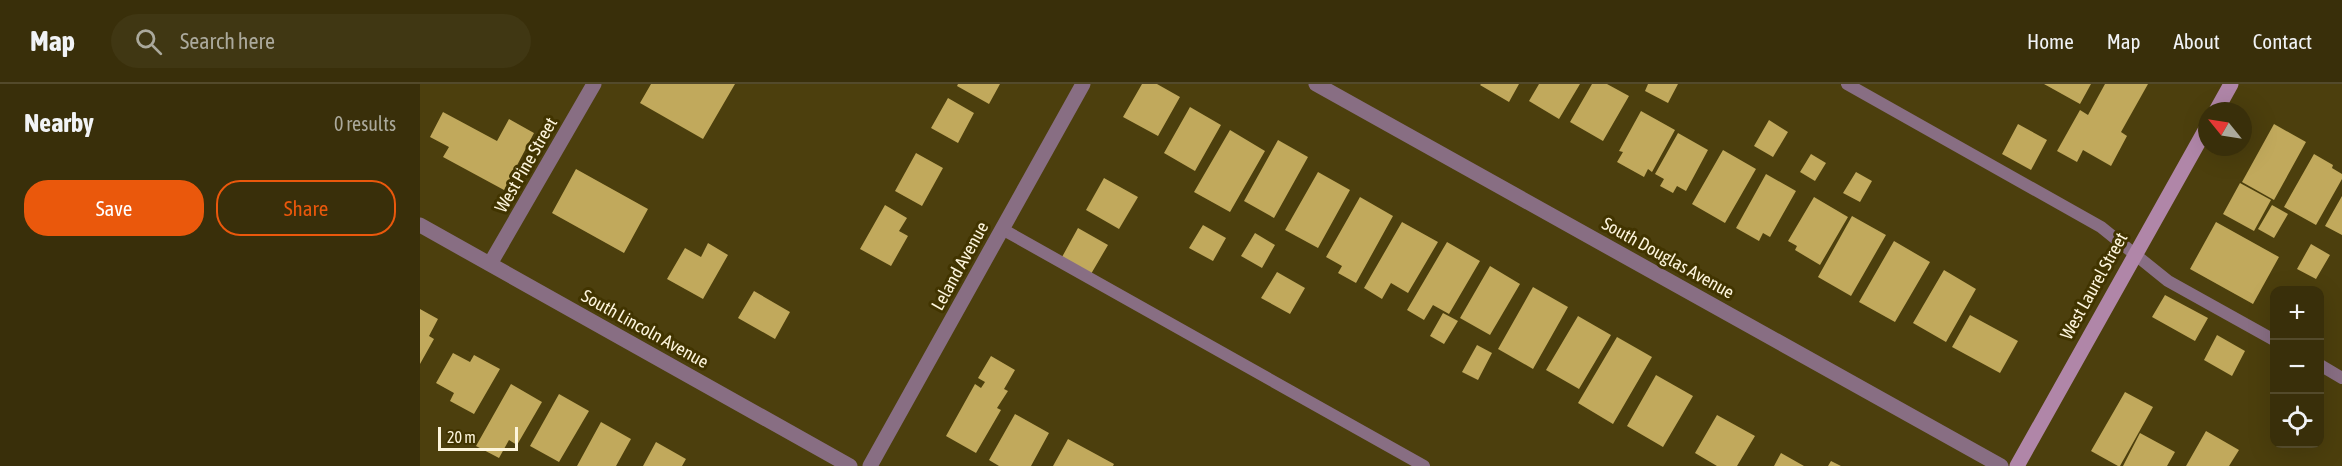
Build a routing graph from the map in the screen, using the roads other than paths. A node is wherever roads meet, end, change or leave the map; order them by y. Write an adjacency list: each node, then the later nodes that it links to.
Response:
1 (594, 84): 11 (street, West Pine Street)
2 (1083, 84): 9 (street, Leland Avenue)
3 (1316, 84): 18 (street, South Douglas Avenue)
4 (1846, 84): 10 (lane)
5 (2231, 84): 6 (street)
6 (2221, 102)
7 (2198, 143): 10 (street, West Laurel Street)
8 (420, 225): 11 (street, South Lincoln Avenue)
9 (1002, 229): 16 (street, Leland Avenue); 17 (lane)
10 (2135, 253): 12 (lane); 19 (street, West Laurel Street)
11 (490, 264): 15 (street, South Lincoln Avenue)
12 (2270, 338)
13 (2324, 368): 14 (lane)
14 (2342, 378)
15 (850, 466)
16 (870, 466)
17 (1424, 466)
18 (2001, 466)
19 (2017, 466)

